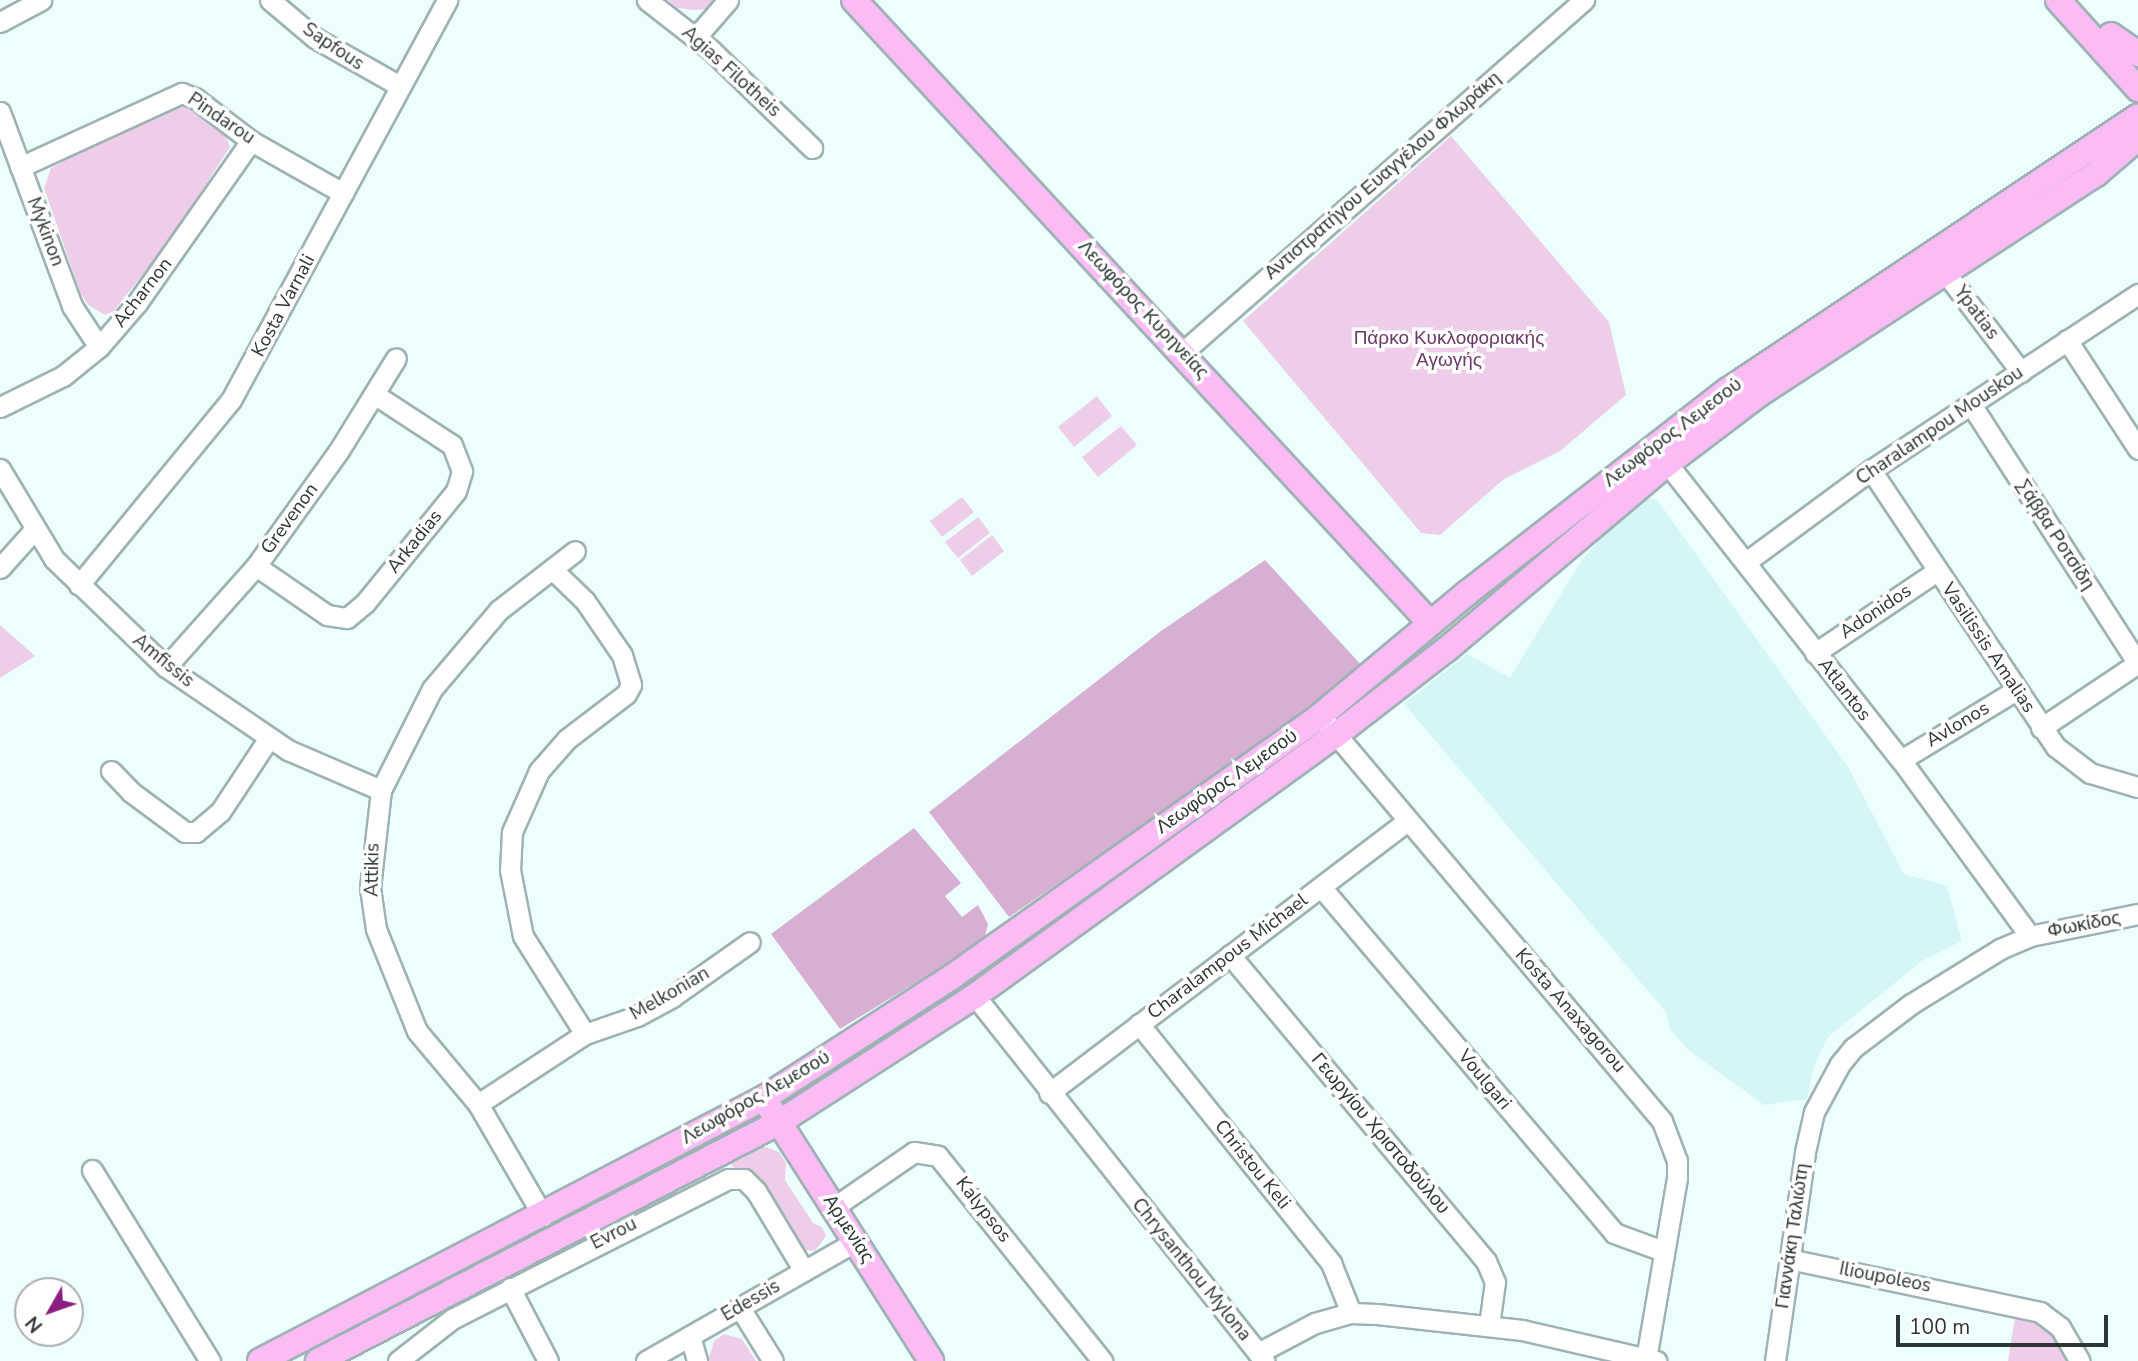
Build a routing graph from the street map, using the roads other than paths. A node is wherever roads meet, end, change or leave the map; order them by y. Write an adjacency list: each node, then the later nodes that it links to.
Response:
1 (41, 0): 10 (street)
2 (447, 0): 13 (street, Kosta Varnali)
3 (647, 0): 11 (street, Agias Filotheis)
4 (729, 0): 11 (street)
5 (854, 0): 27 (main road, Λεωφόρος Κυρηνείας)
6 (1584, 0): 27 (street, Αντιστρατήγου Ευαγγέλου Φλωράκη)
7 (2058, 0): 12 (main road)
8 (2078, 0): 12 (main road)
9 (279, 3): 13 (street, Sapfous)
10 (0, 22)
11 (696, 37): 20 (street, Agias Filotheis)
12 (2132, 61): 14 (main road); 18 (main road)
13 (400, 86): 22 (street, Kosta Varnali)
14 (2138, 89)
15 (0, 112): 21 (street, Mykinon)
16 (2138, 117): 18 (main road, Λεωφόρος Λεμεσού)
17 (2138, 138): 23 (main road, Λεωφόρος Λεμεσού)
18 (2107, 139): 23 (main road, Λεωφόρος Λεμεσού)
19 (251, 141): 21 (street, Pindarou); 22 (street, Pindarou); 26 (street, Acharnon)
20 (812, 148)
21 (20, 167): 26 (street, Mykinon)
22 (343, 192): 44 (street, Kosta Varnali)
23 (1938, 263): 29 (street, Ypatias); 34 (main road, Λεωφόρος Λεμεσού)
24 (2138, 294): 25 (street, Charalampou Mouskou)
25 (2067, 340): 29 (street, Charalampou Mouskou); 33 (street)
26 (99, 347): 32 (street, Acharnon)
27 (1183, 352): 45 (main road, Λεωφόρος Κυρηνείας)
28 (396, 358): 30 (street, Grevenon)
29 (2021, 372): 31 (street, Charalampou Mouskou)
30 (374, 394): 40 (street, Grevenon); 40 (street, Arkadias)
31 (1972, 406): 36 (street, Charalampou Mouskou); 47 (street, Σάββα Ροτσίδη)
32 (0, 407)
33 (2138, 449)
34 (1660, 455): 39 (street, Atlantos); 45 (main road, Λεωφόρος Λεμεσού); 50 (main road, Λεωφόρος Λεμεσού)
35 (0, 469): 37 (street, Amfissis)
36 (1871, 470): 39 (street, Charalampou Mouskou); 43 (street, Vasilissis Amalias)
37 (34, 530): 41 (street); 44 (street, Amfissis)
38 (575, 551): 42 (street, Attikis)
39 (1746, 562): 46 (street, Atlantos)
40 (256, 566): 48 (street, Grevenon)
41 (0, 568)
42 (552, 569): 56 (street, Attikis); 65 (street)
43 (1937, 571): 46 (street, Adonidos); 49 (street, Vasilissis Amalias)
44 (79, 585): 48 (street, Amfissis)
45 (1430, 623): 50 (main road, Λεωφόρος Λεμεσού)
46 (1815, 653): 53 (street, Atlantos)
47 (2138, 664): 51 (street)
48 (166, 667): 52 (street, Amfissis)
49 (2016, 690): 51 (street, Vasilissis Amalias); 53 (street, Avlonos)
50 (1329, 725): 57 (street, Kosta Anaxagorou); 63 (main road, Λεωφόρος Λεμεσού); 67 (main road, Λεωφόρος Λεμεσού)
51 (2041, 728): 55 (street, Vasilissis Amalias)
52 (270, 738): 54 (street); 56 (street, Amfissis)
53 (1901, 760): 60 (street, Atlantos)
54 (111, 771)
55 (2138, 787)
56 (381, 790): 68 (street, Attikis)
57 (1407, 821): 58 (street, Charalampous Michael); 75 (street, Kosta Anaxagorou)
58 (1321, 887): 62 (street, Charalampous Michael); 75 (street, Voulgari)
59 (2138, 914): 60 (street, Φωκίδος)
60 (2030, 936): 69 (street, Φωκίδος)
61 (750, 942): 65 (street, Melkonian)
62 (1230, 955): 64 (street, Charalampous Michael); 81 (street, Γεωργίου Χριστοδούλου)
63 (975, 996): 66 (street, Chrysanthou Mylona); 70 (main road, Λεωφόρος Λεμεσού)
64 (1139, 1024): 66 (street, Charalampous Michael); 80 (street, Christou Keli)
65 (585, 1034): 68 (street, Melkonian)
66 (1049, 1093): 84 (street, Chrysanthou Mylona)
67 (764, 1098): 70 (main road, Αρμενίας); 73 (main road, Λεωφόρος Λεμεσού)
68 (478, 1104): 73 (street, Attikis)
69 (1814, 1112): 76 (street, Γιαννάκη Ταλιώτη)
70 (778, 1123): 72 (main road, Αρμενίας); 88 (main road, Λεωφόρος Λεμεσού)
71 (92, 1170): 86 (street)
72 (834, 1207): 74 (main road, Αρμενίας); 95 (street, Kalypsos)
73 (543, 1216): 87 (main road, Λεωφόρος Λεμεσού)
74 (856, 1241): 77 (street, Edessis); 94 (main road, Αρμενίας)
75 (1663, 1251): 85 (street, Kosta Anaxagorou)
76 (1789, 1259): 96 (street, Γιαννάκη Ταλιώτη); 97 (street, Ilioupoleos)
77 (804, 1271): 78 (street, Evrou); 79 (street, Edessis)
78 (510, 1288): 89 (street, Evrou); 90 (street)
79 (740, 1308): 82 (street, Edessis); 93 (street)
80 (1351, 1313): 81 (street, Chrysanthou Mylona); 84 (street, Chrysanthou Mylona)
81 (1489, 1325): 83 (street, Chrysanthou Mylona)
82 (690, 1336): 91 (street, Edessis); 92 (street)
83 (1598, 1355): 85 (street, Chrysanthou Mylona)
84 (1261, 1357)
85 (1651, 1360)
86 (210, 1361)
87 (260, 1361)
88 (318, 1361)
89 (398, 1361)
90 (548, 1361)
91 (646, 1361)
92 (697, 1361)
93 (773, 1361)
94 (931, 1361)
95 (1102, 1361)
96 (1775, 1361)
97 (2080, 1361)

